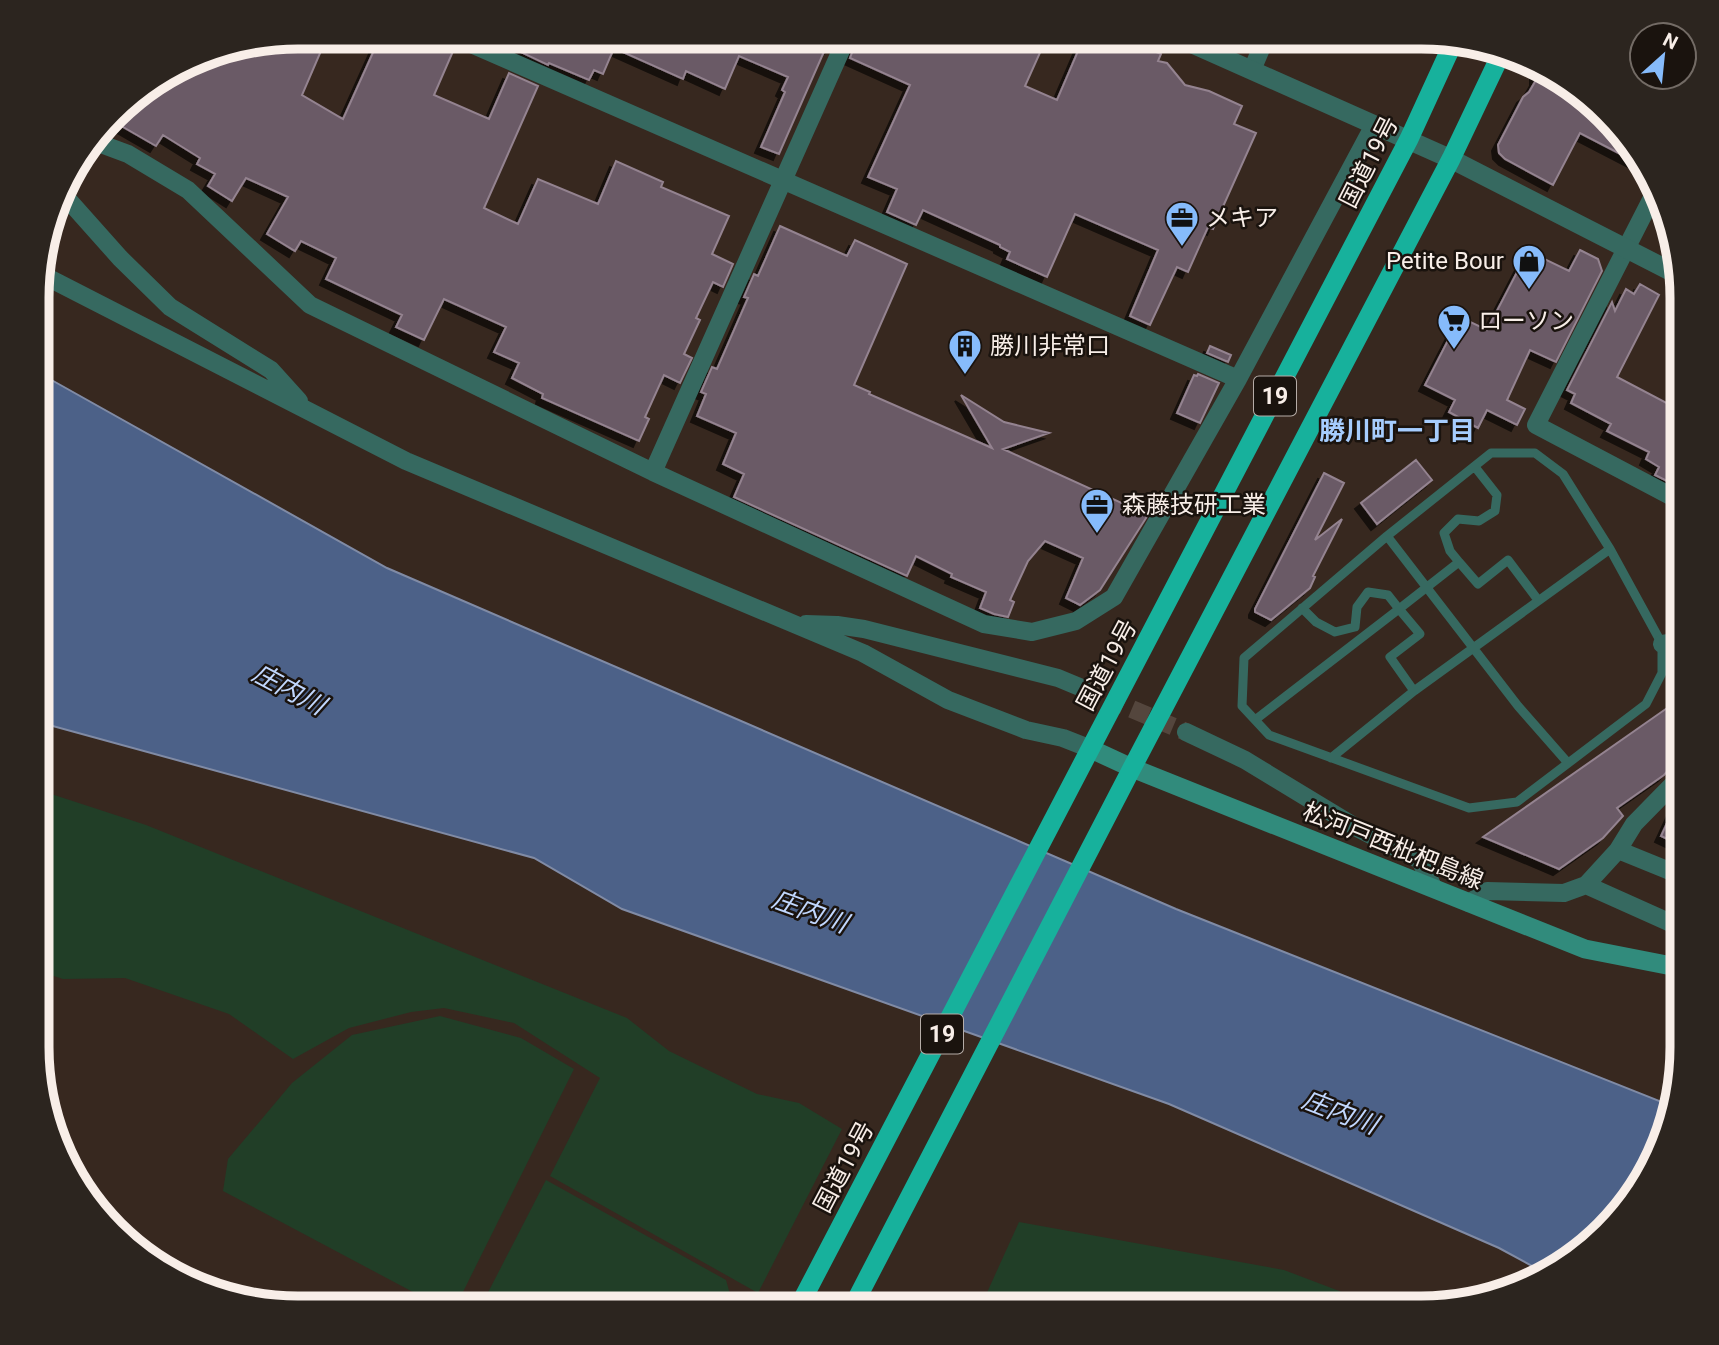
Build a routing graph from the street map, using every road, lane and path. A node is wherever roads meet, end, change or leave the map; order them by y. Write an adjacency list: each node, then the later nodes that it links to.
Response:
1 (482, 49): 12 (street)
2 (842, 49): 12 (street)
3 (1204, 49): 7 (street)
4 (1261, 49): 7 (street)
5 (1450, 51): 9 (highway, 国道19号 / 19)
6 (1498, 61): 11 (highway, 19)
7 (1252, 70): 8 (street)
8 (1374, 125): 9 (street); 18 (street)
9 (1409, 139): 11 (street); 38 (highway, 国道19号 / 19)
10 (103, 145): 21 (street)
11 (1451, 159): 15 (street); 41 (highway, 19)
12 (785, 181): 18 (street); 21 (street)
13 (69, 201): 19 (street)
14 (1650, 201): 15 (street)
15 (1626, 248): 16 (street); 22 (street)
16 (1668, 270)
17 (50, 279): 19 (street)
18 (1238, 379): 21 (street)
19 (306, 409): 30 (street)
20 (1475, 467): 23 (lane); 24 (lane); 25 (lane)
21 (653, 472)
22 (1670, 496)
23 (1387, 536): 26 (lane); 28 (lane)
24 (1610, 549): 27 (lane); 32 (lane)
25 (1459, 562): 26 (lane); 27 (lane)
26 (1426, 587): 29 (lane); 33 (lane)
27 (1538, 600): 33 (lane)
28 (1302, 608): 29 (lane); 36 (lane)
29 (1399, 609): 35 (lane); 36 (lane)
30 (795, 624): 34 (street); 38 (street)
31 (1670, 643): 32 (street)
32 (1662, 644): 40 (lane)
33 (1475, 647): 35 (lane); 40 (lane)
34 (1082, 688)
35 (1414, 691): 39 (lane)
36 (1255, 720): 39 (lane)
37 (1186, 732): 46 (street)
38 (1089, 754): 41 (main road, 松河戸西枇杷島線); 50 (highway, 国道19号 / 19)
39 (1331, 758): 40 (lane)
40 (1568, 763)
41 (1128, 774): 46 (main road, 松河戸西枇杷島線); 51 (highway, 19)
42 (1669, 788): 43 (street)
43 (1618, 850): 44 (street); 45 (street)
44 (1669, 871)
45 (1586, 885): 47 (street); 48 (street)
46 (1433, 887): 47 (main road, 松河戸西枇杷島線)
47 (1469, 903): 49 (main road, 松河戸西枇杷島線)
48 (1669, 922)
49 (1669, 965)
50 (804, 1296)
51 (858, 1296)

